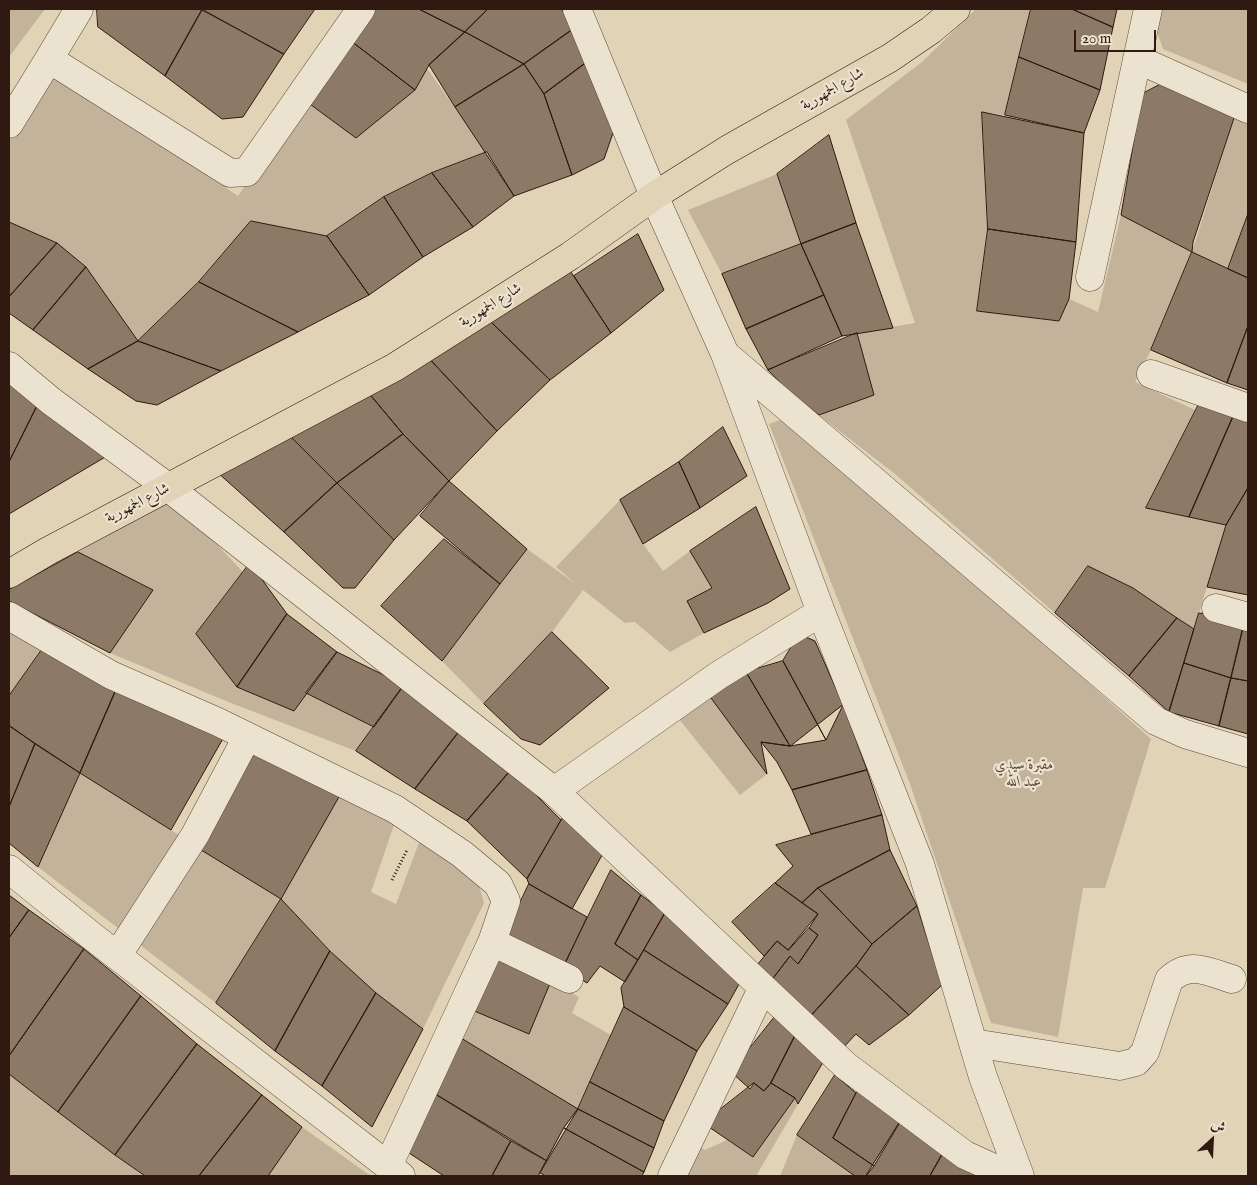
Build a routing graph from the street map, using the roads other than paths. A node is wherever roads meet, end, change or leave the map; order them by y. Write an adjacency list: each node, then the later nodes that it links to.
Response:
1 (79, 9): 6 (street)
2 (361, 9): 6 (street)
3 (577, 9): 10 (street)
4 (956, 9): 10 (main road, شارع الجمهورية)
5 (1148, 9): 7 (street)
6 (49, 59): 9 (street)
7 (1137, 59): 8 (street); 11 (street)
8 (1248, 109)
9 (9, 124)
10 (654, 196): 12 (street); 16 (main road, شارع الجمهورية)
11 (1090, 277)
12 (725, 354): 19 (street); 23 (street)
13 (9, 366): 16 (street)
14 (1151, 374): 15 (street)
15 (1248, 408)
16 (169, 488): 17 (main road, شارع الجمهورية); 24 (street)
17 (9, 574)
18 (1216, 608): 21 (street)
19 (821, 612): 24 (street); 31 (street)
20 (9, 616): 22 (street)
21 (1248, 617)
22 (247, 737): 26 (street); 27 (street)
23 (1248, 753)
24 (554, 790): 30 (street)
25 (9, 869): 27 (street)
26 (492, 942): 29 (street); 32 (street)
27 (117, 956): 32 (street)
28 (1243, 976): 31 (street)
29 (569, 979)
30 (762, 989): 33 (street); 34 (street)
31 (973, 1043): 34 (street)
32 (395, 1171)
33 (672, 1176)
34 (1020, 1176)

